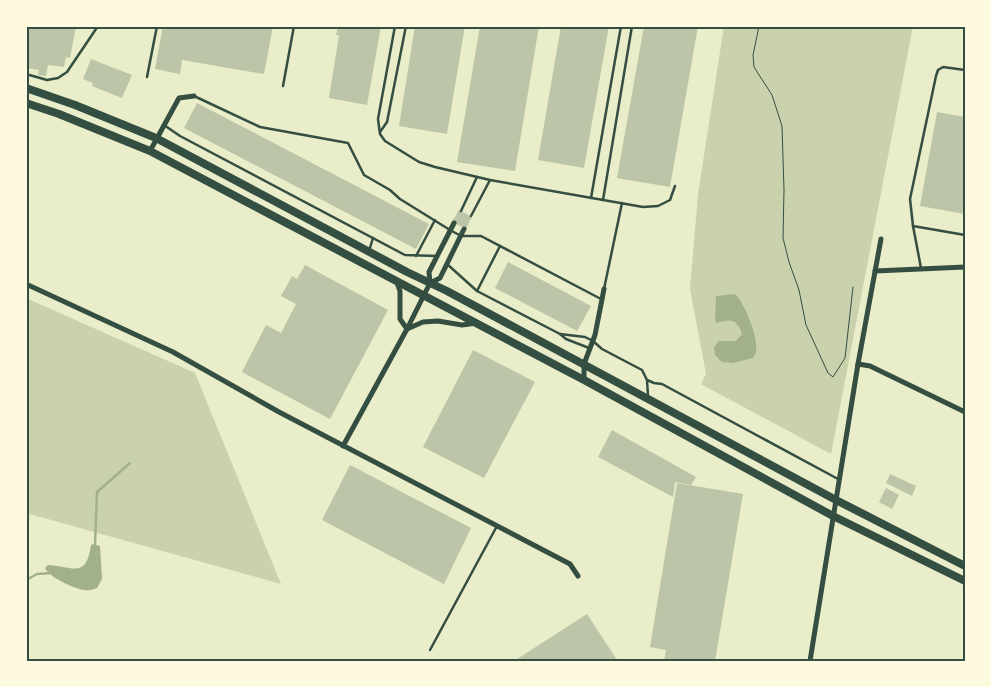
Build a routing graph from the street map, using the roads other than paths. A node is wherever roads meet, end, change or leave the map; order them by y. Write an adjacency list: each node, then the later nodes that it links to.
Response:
1 (98, 26): 9 (lane)
2 (157, 26): 10 (lane)
3 (294, 26): 11 (lane)
4 (396, 26): 16 (lane)
5 (406, 26): 16 (lane)
6 (621, 26): 22 (lane)
7 (632, 26): 23 (lane)
8 (965, 70): 29 (lane)
9 (26, 74)
10 (147, 77)
11 (283, 86)
12 (26, 88): 17 (main road)
13 (194, 96): 15 (street); 27 (lane)
14 (26, 103): 18 (main road)
15 (164, 125): 17 (street); 34 (lane)
16 (380, 134): 19 (lane)
17 (156, 138): 18 (street); 37 (main road)
18 (150, 151): 44 (main road)
19 (477, 177): 20 (lane); 25 (lane)
20 (490, 180): 22 (lane); 26 (lane)
21 (675, 186): 24 (lane)
22 (591, 198): 23 (lane)
23 (603, 200): 24 (lane)
24 (622, 203): 47 (lane)
25 (460, 211)
26 (471, 216)
27 (435, 220): 31 (lane); 38 (lane)
28 (454, 223): 31 (street)
29 (913, 226): 32 (lane); 42 (lane)
30 (464, 229): 33 (street)
31 (450, 230): 33 (lane); 39 (street)
32 (965, 235)
33 (461, 236): 36 (lane); 40 (street)
34 (373, 238): 37 (lane); 38 (lane)
35 (881, 239): 43 (street)
36 (500, 246): 48 (lane); 50 (lane)
37 (369, 251): 46 (main road)
38 (416, 256): 39 (lane)
39 (437, 256): 46 (street)
40 (447, 264): 46 (street); 48 (lane)
41 (965, 267): 42 (street)
42 (921, 270): 43 (street)
43 (875, 271): 57 (street)
44 (395, 280): 49 (main road); 52 (street)
45 (26, 284): 62 (street)
46 (430, 284): 49 (street); 56 (main road)
47 (604, 289): 50 (street)
48 (477, 291): 53 (lane)
49 (424, 295): 51 (main road); 52 (street)
50 (602, 300): 54 (street)
51 (477, 324): 52 (street); 58 (main road)
52 (407, 329): 62 (street)
53 (560, 334): 54 (lane); 55 (lane)
54 (593, 340): 55 (street); 59 (lane)
55 (590, 348): 56 (street)
56 (584, 364): 58 (street); 60 (main road)
57 (858, 364): 61 (street); 63 (street)
58 (584, 380): 65 (main road)
59 (647, 380): 60 (lane); 63 (lane)
60 (649, 399): 64 (main road)
61 (965, 412)
62 (343, 446): 66 (street)
63 (840, 480): 64 (street)
64 (836, 500): 65 (street); 67 (main road)
65 (833, 516): 69 (main road); 71 (street)
66 (497, 525): 68 (street); 70 (lane)
67 (965, 566)
68 (578, 576)
69 (965, 581)
70 (430, 650)
71 (810, 661)

